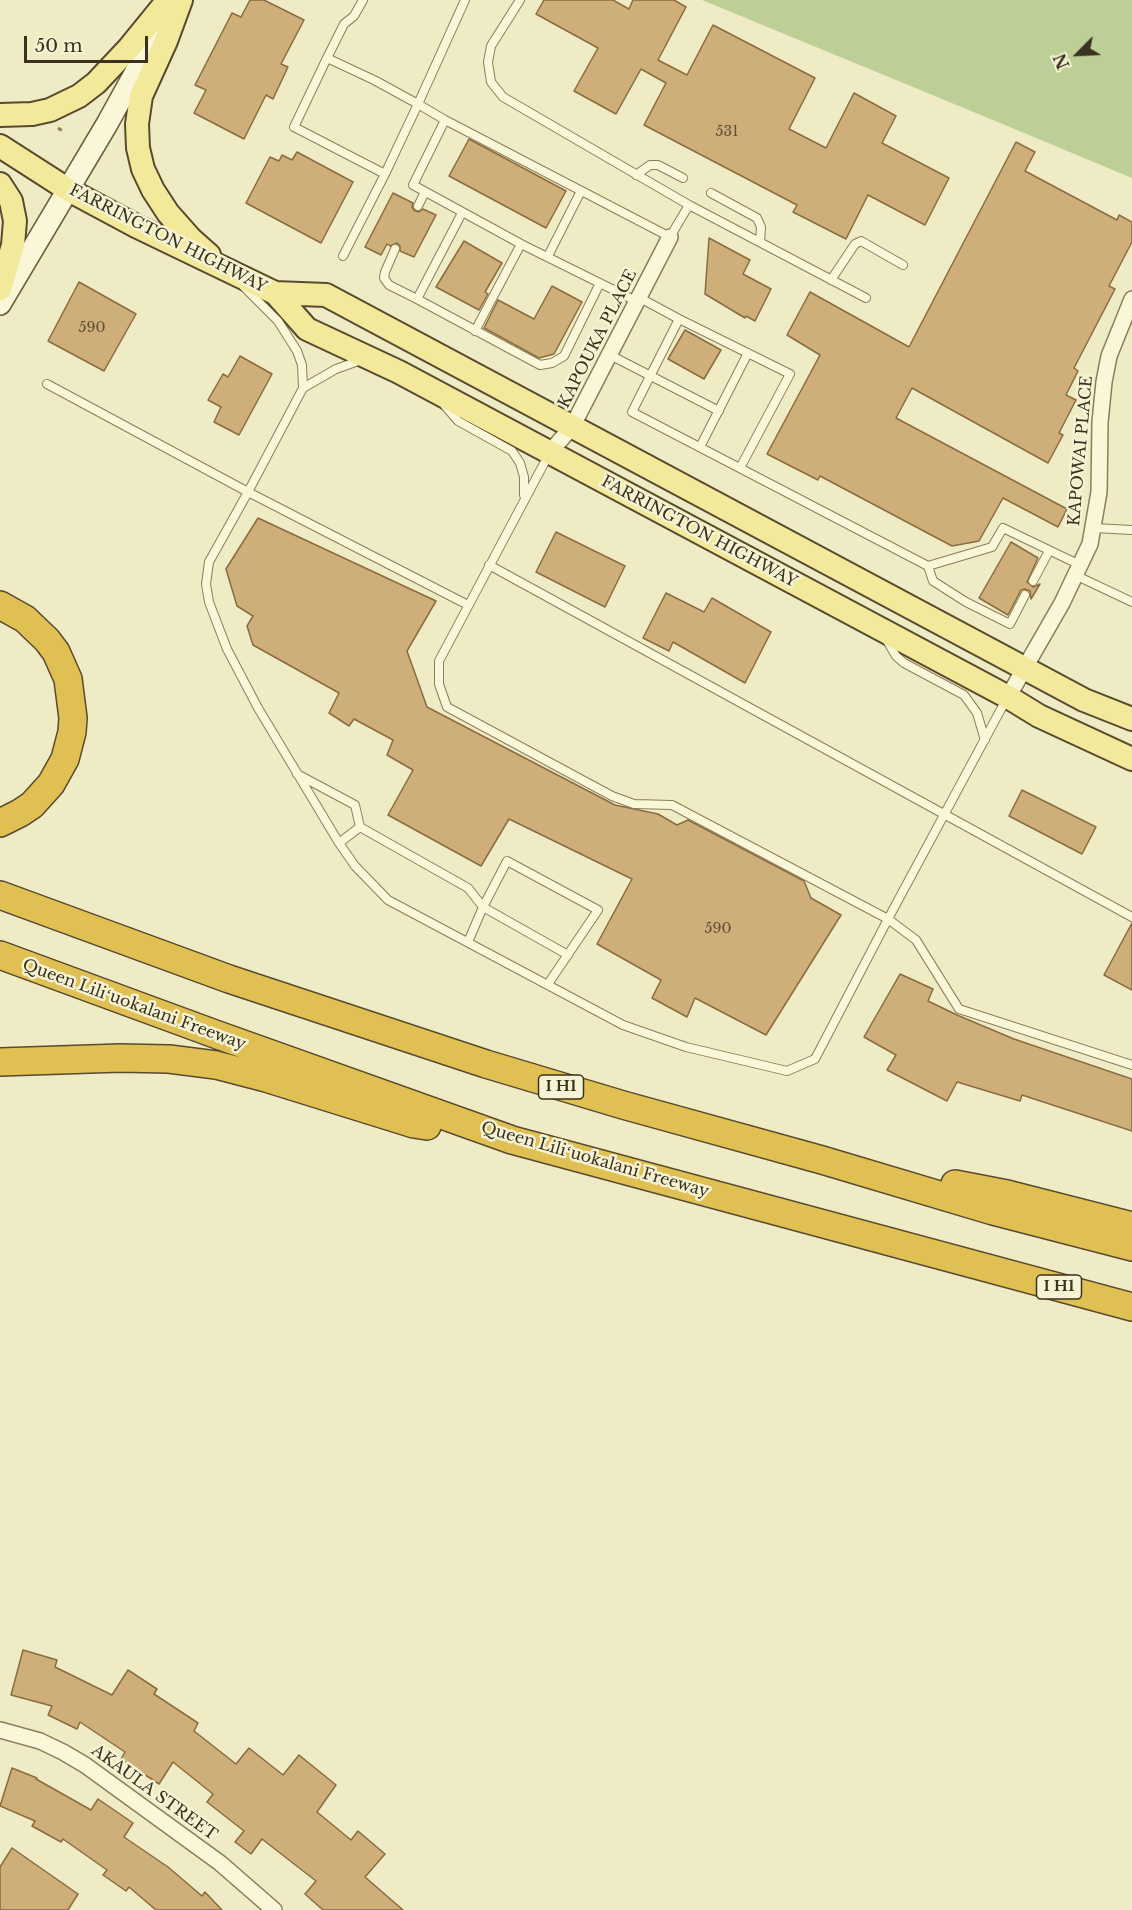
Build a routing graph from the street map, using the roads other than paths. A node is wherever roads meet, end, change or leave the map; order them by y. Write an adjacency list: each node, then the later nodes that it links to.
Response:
1 (168, 0): 9 (main road)
2 (175, 0): 16 (main road)
3 (181, 0): 30 (main road)
4 (363, 0): 7 (lane)
5 (465, 0): 8 (lane)
6 (520, 0): 13 (lane)
7 (327, 58): 8 (lane); 12 (lane)
8 (418, 104): 10 (lane); 12 (lane)
9 (0, 115)
10 (446, 120): 17 (lane); 18 (lane)
11 (0, 146): 16 (main road, FARRINGTON HIGHWAY)
12 (385, 174): 27 (lane)
13 (636, 175): 14 (lane); 21 (lane)
14 (683, 178)
15 (0, 184): 33 (main road)
16 (67, 189): 30 (main road, FARRINGTON HIGHWAY); 39 (main road)
17 (581, 190): 23 (lane); 28 (lane)
18 (425, 192): 20 (lane); 22 (lane)
19 (711, 193): 24 (lane)
20 (417, 206)
21 (689, 206): 23 (lane); 24 (lane)
22 (462, 213): 25 (lane); 37 (lane)
23 (670, 237): 38 (street, KAPOUKA PLACE)
24 (760, 242): 31 (lane)
25 (521, 244): 28 (lane); 41 (lane)
26 (395, 249): 37 (lane)
27 (343, 256)
28 (548, 256): 32 (lane)
29 (903, 264): 31 (lane)
30 (224, 267): 34 (main road, FARRINGTON HIGHWAY); 47 (lane)
31 (831, 280): 35 (lane)
32 (600, 283): 38 (lane); 41 (lane)
33 (0, 289)
34 (275, 293): 44 (main road, FARRINGTON HIGHWAY); 50 (main road, FARRINGTON HIGHWAY)
35 (866, 298)
36 (1132, 299): 56 (street, KAPOWAI PLACE)
37 (417, 300): 41 (lane)
38 (639, 300): 40 (lane); 43 (street, KAPOUKA PLACE)
39 (0, 304)
40 (679, 318): 42 (lane); 45 (lane)
41 (475, 331)
42 (748, 353): 49 (lane); 53 (lane)
43 (610, 355): 45 (lane); 50 (street, KAPOUKA PLACE)
44 (369, 357): 47 (lane); 48 (main road, FARRINGTON HIGHWAY)
45 (651, 375): 49 (lane); 51 (lane)
46 (47, 384): 54 (lane)
47 (303, 388): 54 (lane)
48 (434, 390): 52 (main road, FARRINGTON HIGHWAY); 55 (lane)
49 (718, 411): 51 (lane)
50 (572, 427): 52 (street, KAPOUKA PLACE); 68 (main road, FARRINGTON HIGHWAY)
51 (700, 447): 53 (lane)
52 (549, 453): 55 (lane); 67 (main road, FARRINGTON HIGHWAY)
53 (740, 468): 60 (lane)
54 (248, 492): 66 (lane); 73 (lane)
55 (524, 497): 59 (lane)
56 (1094, 528): 57 (lane); 61 (street, KAPOWAI PLACE)
57 (1132, 530)
58 (1049, 551): 60 (lane); 61 (lane); 62 (lane)
59 (489, 565): 66 (lane); 74 (lane)
60 (927, 566): 63 (lane)
61 (1078, 570): 64 (lane); 68 (street, KAPOWAI PLACE)
62 (1033, 581)
63 (1025, 596)
64 (1132, 602)
65 (0, 605): 75 (highway)
66 (468, 605): 81 (lane)
67 (881, 630): 69 (main road, FARRINGTON HIGHWAY); 71 (lane)
68 (1024, 666): 69 (street, KAPOWAI PLACE); 70 (main road, FARRINGTON HIGHWAY)
69 (1008, 697): 71 (lane); 72 (main road, FARRINGTON HIGHWAY)
70 (1132, 719)
71 (985, 740): 74 (lane)
72 (1132, 759)
73 (296, 774): 76 (lane); 77 (lane)
74 (946, 814): 80 (lane); 81 (lane)
75 (0, 823)
76 (360, 827): 77 (lane); 79 (lane)
77 (339, 843): 82 (lane)
78 (0, 895): 89 (highway, I H1)
79 (483, 907): 82 (lane); 84 (lane); 84 (lane)
80 (1132, 917)
81 (888, 919): 85 (lane); 87 (lane)
82 (468, 942): 85 (lane)
83 (0, 955): 88 (highway, Queen Liliʻuokalani Freeway / I H1)
84 (568, 955): 85 (lane)
85 (548, 984)
86 (0, 1062): 88 (highway)
87 (1132, 1065)
88 (512, 1140): 92 (highway, Queen Liliʻuokalani Freeway / I H1)
89 (822, 1160): 90 (highway); 91 (highway, I H1)
90 (1132, 1226)
91 (1132, 1247)
92 (987, 1267): 93 (highway, Queen Liliʻuokalani Freeway / I H1); 94 (highway)
93 (1132, 1307)
94 (1132, 1317)
95 (0, 1730): 96 (street, AKAULA STREET)
96 (274, 1910)

